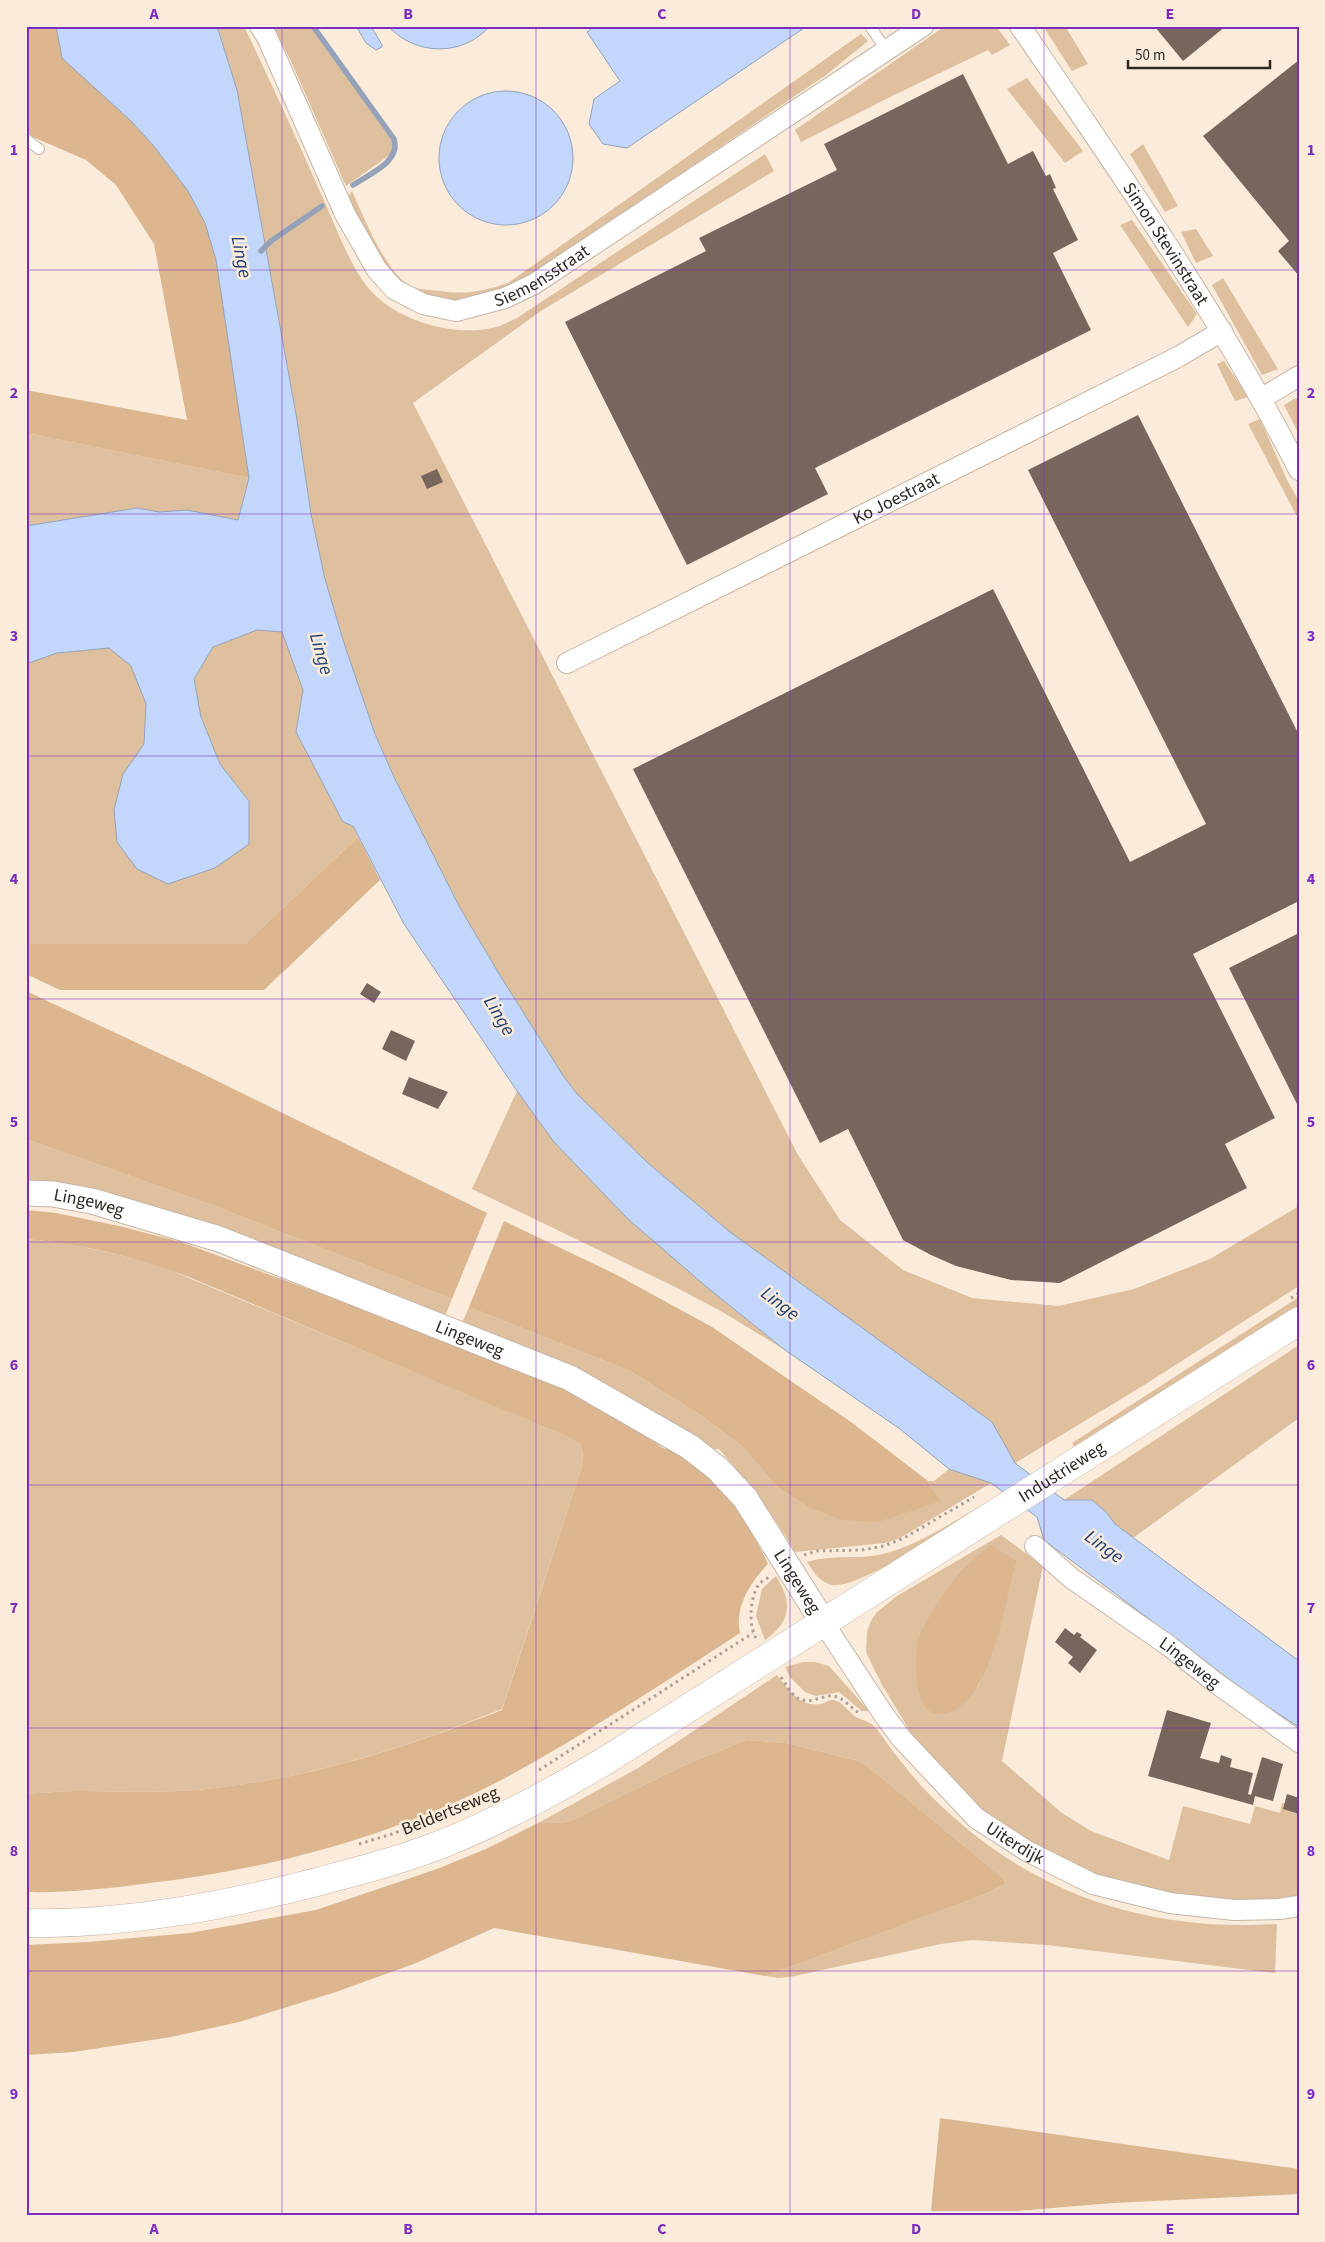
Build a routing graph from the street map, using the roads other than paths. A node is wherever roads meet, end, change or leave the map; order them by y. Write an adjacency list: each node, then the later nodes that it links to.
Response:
1 (260, 26): 5 (street, Siemensstraat)
2 (870, 26): 5 (lane)
3 (923, 26): 5 (street, Siemensstraat)
4 (1020, 26): 8 (street, Simon Stevinstraat)
5 (886, 50)
6 (26, 139): 7 (lane)
7 (39, 149)
8 (1222, 331): 10 (street, Simon Stevinstraat); 12 (street, Ko Joestraat)
9 (1299, 376): 10 (street)
10 (1262, 398): 11 (street, Simon Stevinstraat)
11 (1299, 470)
12 (567, 663)
13 (26, 1193): 16 (street, Lingeweg)
14 (1299, 1321): 16 (main road, Industrieweg)
15 (1034, 1546): 17 (street, Lingeweg)
16 (823, 1622): 18 (street, Uiterdijk); 19 (main road, Beldertseweg)
17 (1299, 1742)
18 (1299, 1906)
19 (26, 1923)

